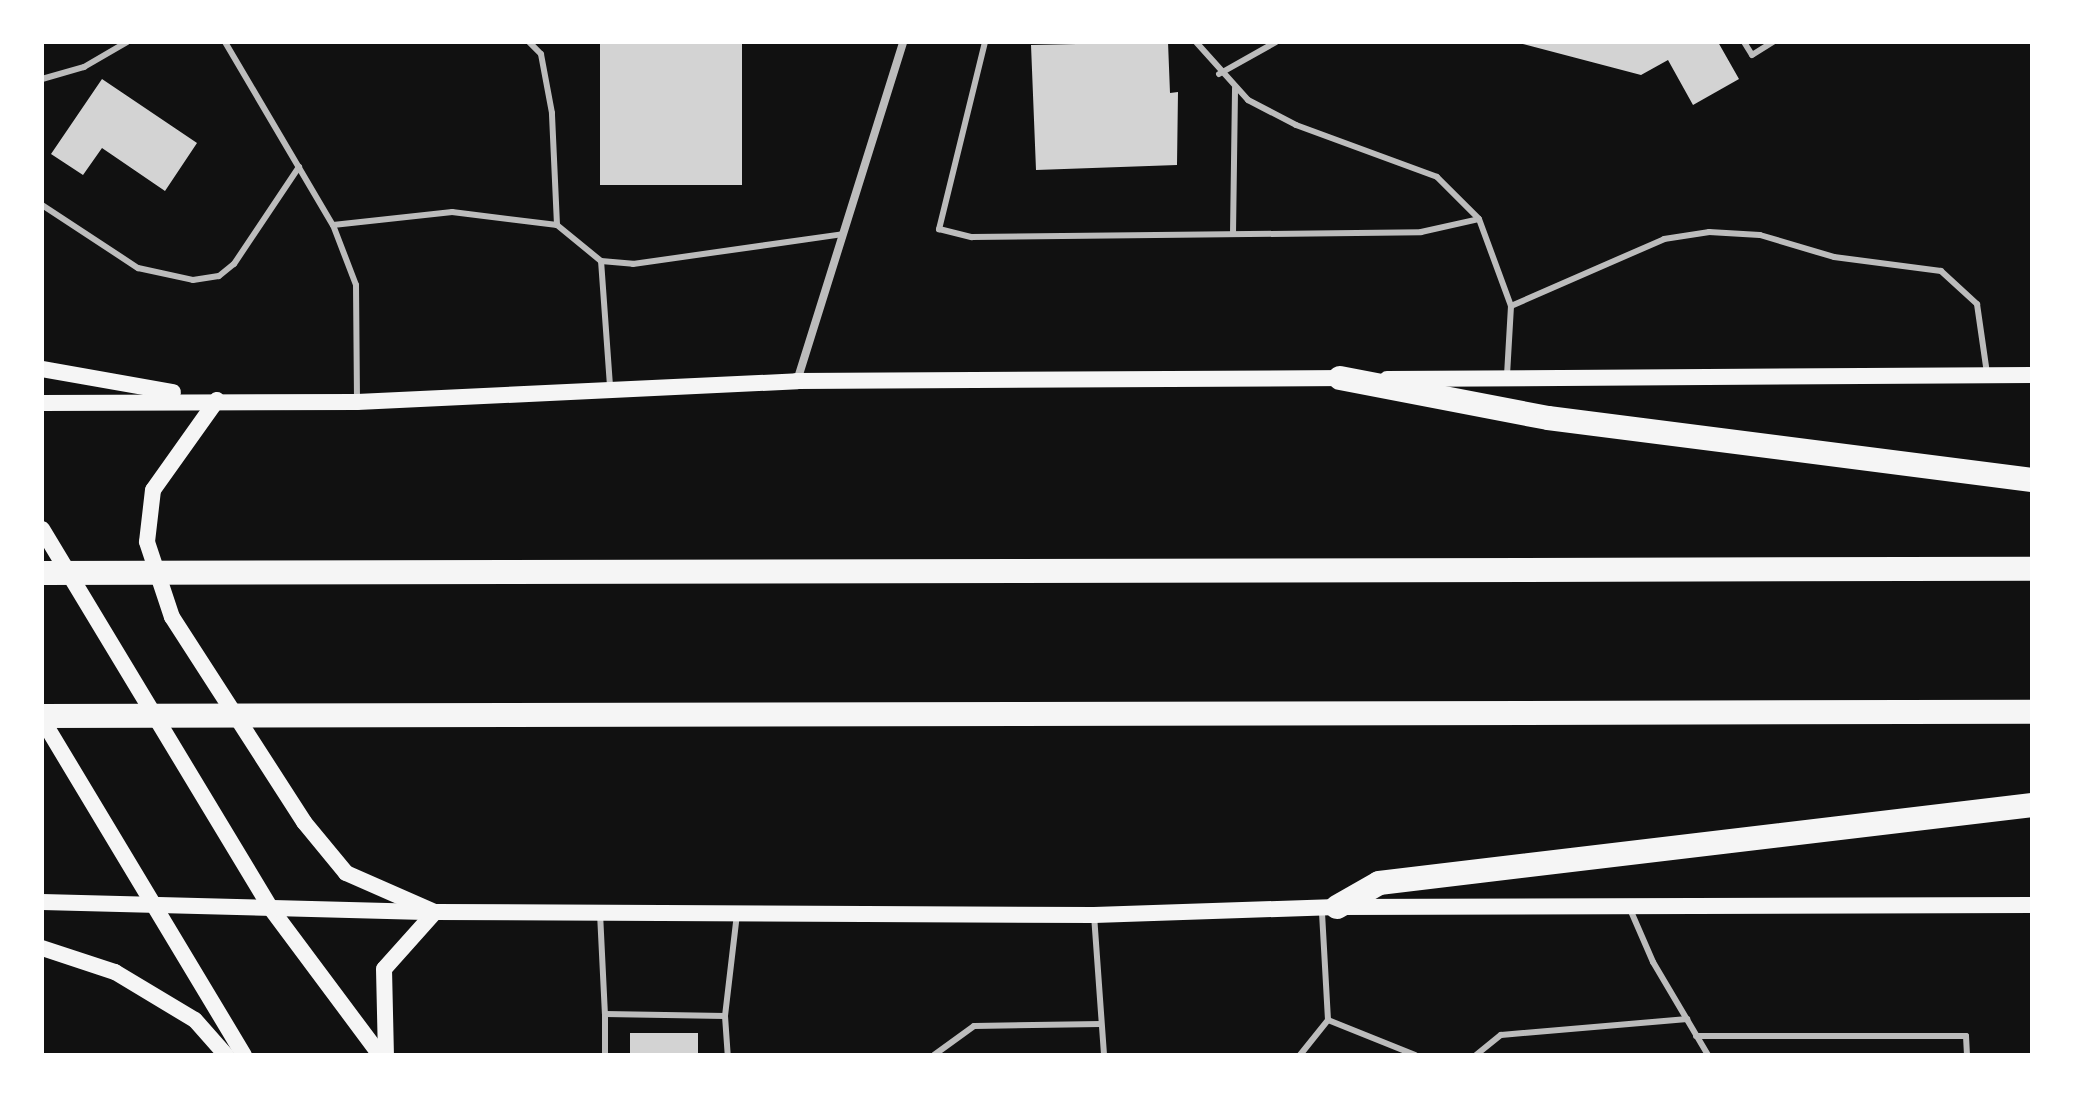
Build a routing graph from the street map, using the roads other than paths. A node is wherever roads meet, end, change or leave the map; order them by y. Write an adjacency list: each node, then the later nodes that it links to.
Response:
1 (127, 42): 11 (lane)
2 (225, 42): 13 (lane)
3 (529, 42): 17 (lane)
4 (903, 42): 18 (street)
5 (985, 42): 19 (lane)
6 (1196, 42): 10 (lane)
7 (1276, 42): 10 (lane)
8 (1744, 42): 9 (lane)
9 (1773, 42)
10 (1219, 74): 12 (lane)
11 (42, 79)
12 (1235, 88): 15 (lane); 19 (lane)
13 (299, 167): 14 (lane); 16 (lane)
14 (42, 205)
15 (1479, 219): 19 (lane); 21 (lane)
16 (333, 225): 17 (lane); 30 (lane)
17 (557, 225): 20 (lane)
18 (843, 234): 20 (lane); 27 (street)
19 (1233, 234)
20 (601, 261): 28 (lane)
21 (1511, 306): 23 (lane); 26 (lane)
22 (42, 369): 29 (main road)
23 (1987, 375): 24 (main road); 26 (main road)
24 (2032, 375)
25 (1340, 378): 26 (main road); 27 (main road); 32 (highway)
26 (1506, 380)
27 (797, 381): 28 (main road)
28 (610, 390): 30 (main road)
29 (217, 400): 30 (main road); 31 (main road); 45 (main road)
30 (357, 402)
31 (42, 403)
32 (2032, 480)
33 (42, 529): 42 (main road)
34 (2032, 569): 35 (highway)
35 (42, 573)
36 (2032, 712): 37 (highway)
37 (42, 717): 40 (main road)
38 (2032, 805): 44 (highway)
39 (42, 902): 40 (main road)
40 (154, 903): 42 (main road); 57 (main road)
41 (2032, 905): 43 (main road)
42 (269, 906): 45 (main road); 58 (main road)
43 (1629, 906): 44 (main road); 52 (lane)
44 (1329, 907): 48 (main road); 53 (lane)
45 (435, 912): 46 (main road); 58 (main road)
46 (600, 913): 47 (main road); 50 (lane)
47 (737, 914): 48 (main road); 51 (lane)
48 (1094, 915): 54 (lane)
49 (42, 948): 56 (main road)
50 (605, 1014): 51 (lane); 59 (lane)
51 (725, 1016): 60 (lane)
52 (1687, 1019): 55 (lane); 65 (lane)
53 (1328, 1020): 63 (lane); 64 (lane)
54 (1101, 1024): 61 (lane); 62 (lane)
55 (1696, 1036): 66 (lane); 67 (lane)
56 (226, 1055)
57 (244, 1055)
58 (383, 1055)
59 (605, 1055)
60 (728, 1055)
61 (934, 1055)
62 (1104, 1055)
63 (1300, 1055)
64 (1415, 1055)
65 (1476, 1055)
66 (1708, 1055)
67 (1967, 1055)

